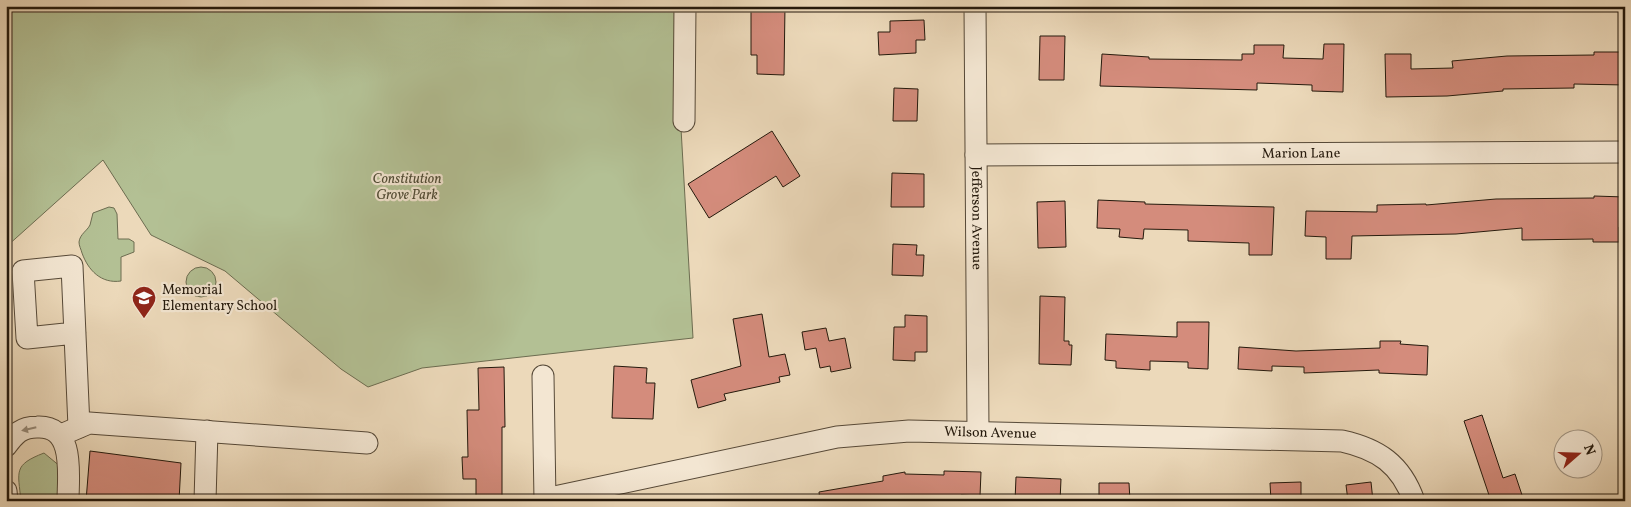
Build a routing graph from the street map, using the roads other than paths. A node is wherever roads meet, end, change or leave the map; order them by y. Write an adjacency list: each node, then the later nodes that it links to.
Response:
1 (685, 6): 3 (street)
2 (976, 6): 5 (street, Jefferson Avenue)
3 (684, 121)
4 (1625, 152): 5 (street, Marion Lane)
5 (976, 155): 10 (street, Jefferson Avenue)
6 (75, 333): 8 (street)
7 (543, 376): 14 (street)
8 (70, 431): 9 (street); 12 (street, one-way to 12); 16 (street)
9 (208, 431): 11 (street); 17 (street)
10 (978, 432): 14 (street, Wilson Avenue); 18 (street, Wilson Avenue)
11 (368, 443)
12 (6, 446)
13 (6, 491): 15 (street)
14 (545, 500)
15 (7, 501)
16 (68, 501)
17 (205, 501)
18 (1414, 501)

